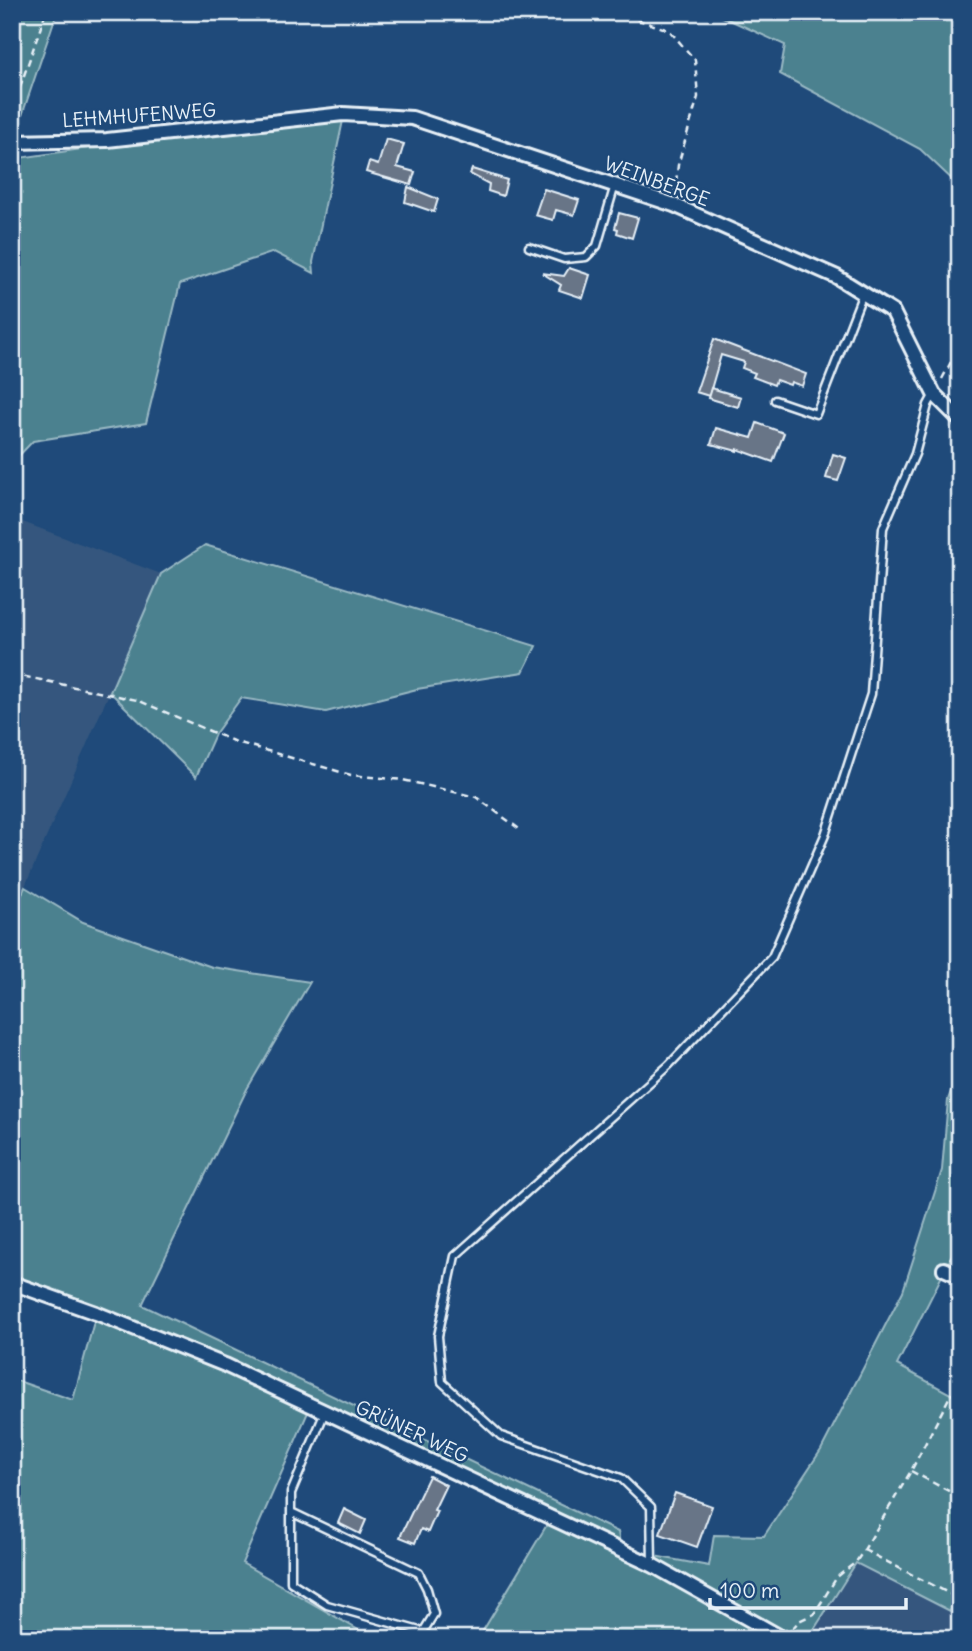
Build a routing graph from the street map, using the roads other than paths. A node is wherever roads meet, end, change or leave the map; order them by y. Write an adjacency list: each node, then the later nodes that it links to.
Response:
1 (268, 123): 2 (street, LEHMHUFENWEG); 3 (street, WEINBERGE)
2 (12, 142)
3 (615, 186): 4 (lane); 5 (street, WEINBERGE)
4 (529, 247)
5 (863, 293): 6 (street, WEINBERGE); 7 (lane)
6 (934, 394): 8 (street, WEINBERGE); 14 (lane)
7 (775, 400)
8 (960, 419)
9 (944, 1269): 10 (street)
10 (960, 1276)
11 (12, 1283): 12 (street, GRÜNER WEG)
12 (325, 1412): 13 (lane); 14 (street, GRÜNER WEG)
13 (291, 1511): 13 (lane)
14 (652, 1565): 15 (street, GRÜNER WEG)
15 (784, 1639)

